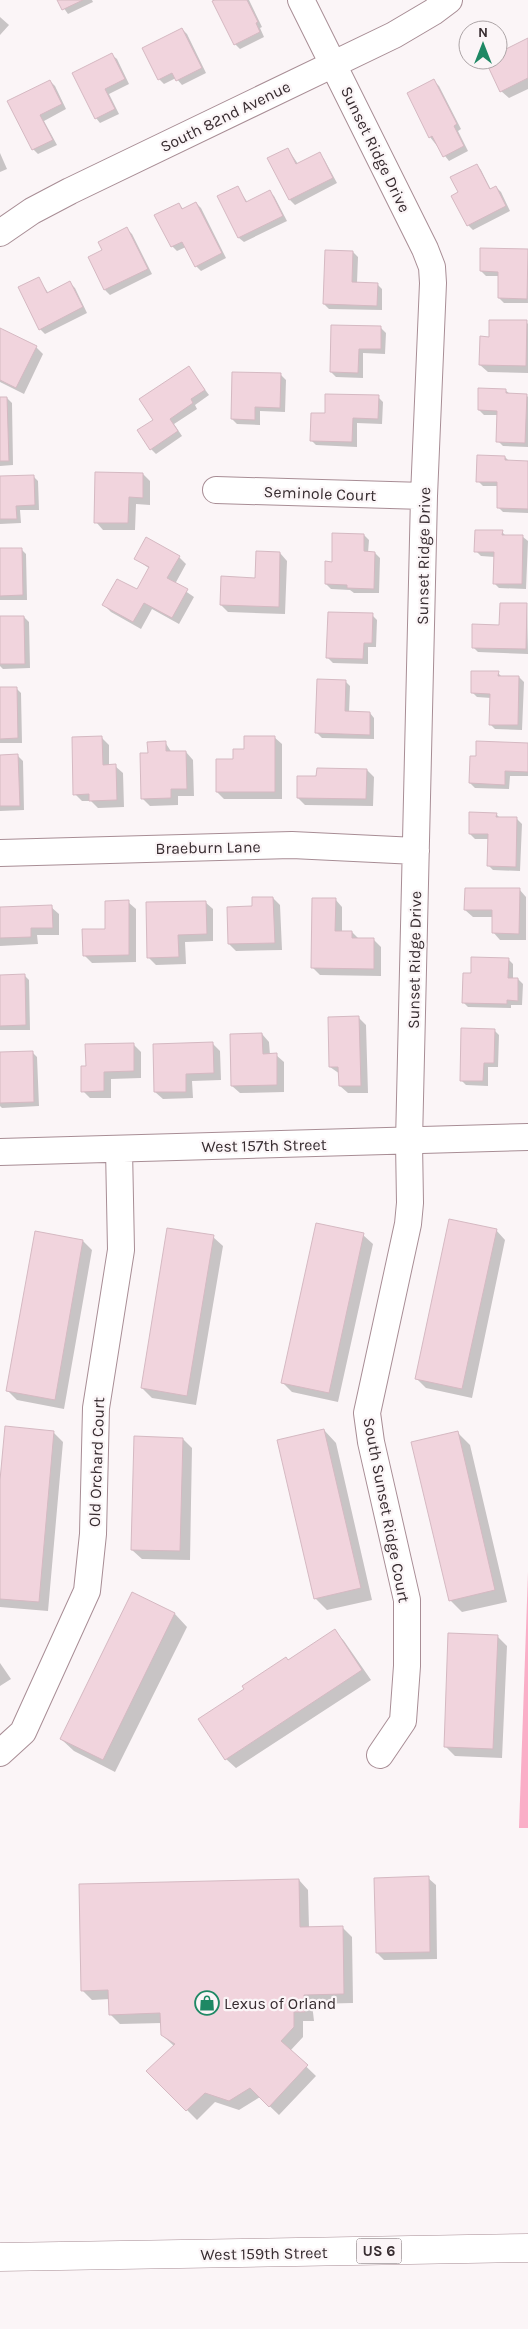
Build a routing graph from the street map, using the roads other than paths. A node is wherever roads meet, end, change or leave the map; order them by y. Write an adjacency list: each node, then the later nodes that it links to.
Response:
1 (301, 0): 3 (street, Sunset Ridge Drive)
2 (449, 0): 3 (street, South 82nd Avenue)
3 (333, 63): 4 (street, South 82nd Avenue); 6 (street, Sunset Ridge Drive)
4 (0, 233)
5 (216, 490): 6 (street, Seminole Court)
6 (424, 496): 7 (street, Sunset Ridge Drive)
7 (416, 851): 8 (street, Braeburn Lane); 10 (street, Sunset Ridge Drive)
8 (0, 853)
9 (528, 1137): 10 (street, West 157th Street)
10 (409, 1142): 11 (street, West 157th Street); 14 (street, South Sunset Ridge Court)
11 (119, 1149): 12 (street, West 157th Street); 13 (street, Old Orchard Court)
12 (0, 1152)
13 (0, 1753)
14 (380, 1755)
15 (528, 2248): 16 (main road, West 159th Street / US 6)
16 (0, 2257)

